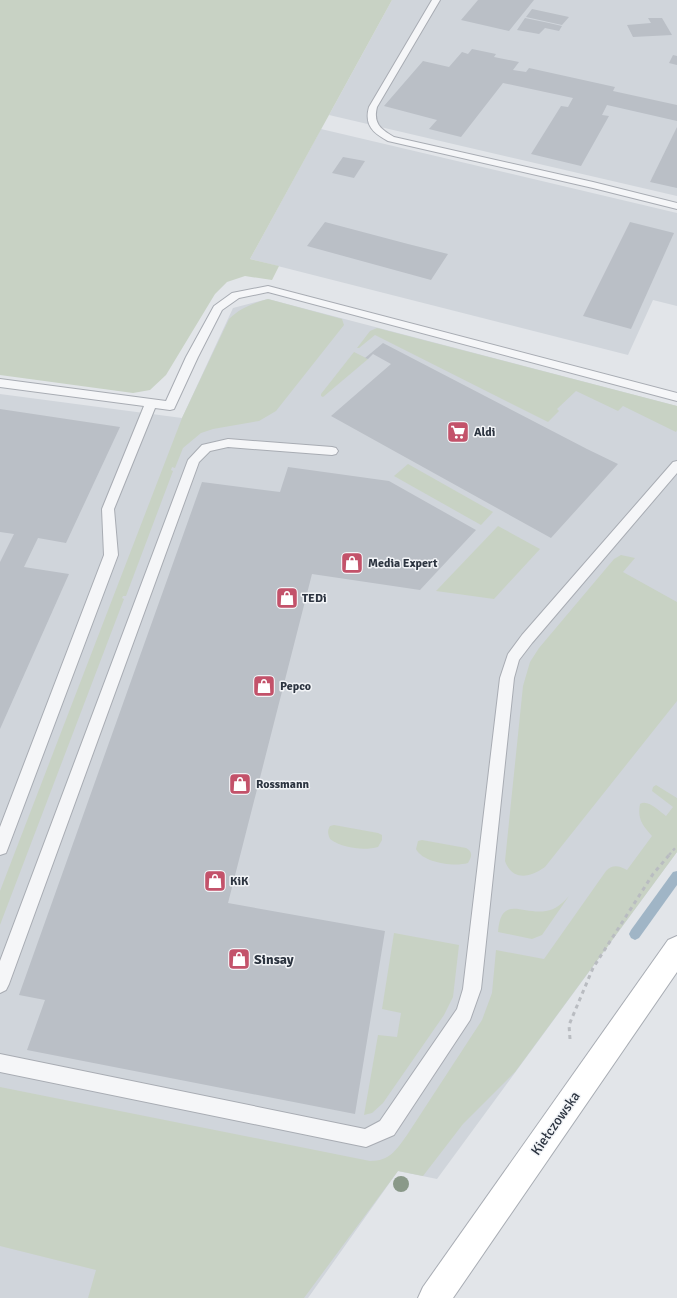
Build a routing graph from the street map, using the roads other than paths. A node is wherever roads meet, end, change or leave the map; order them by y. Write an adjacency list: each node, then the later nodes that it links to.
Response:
1 (436, 0): 2 (lane)
2 (677, 206)
3 (0, 383): 5 (lane)
4 (677, 397): 5 (lane)
5 (151, 403): 8 (lane)
6 (332, 451): 10 (lane)
7 (677, 464): 11 (lane)
8 (0, 848)
9 (677, 949): 12 (street, Kiełczowska)
10 (0, 984)
11 (0, 1063)
12 (434, 1298)

